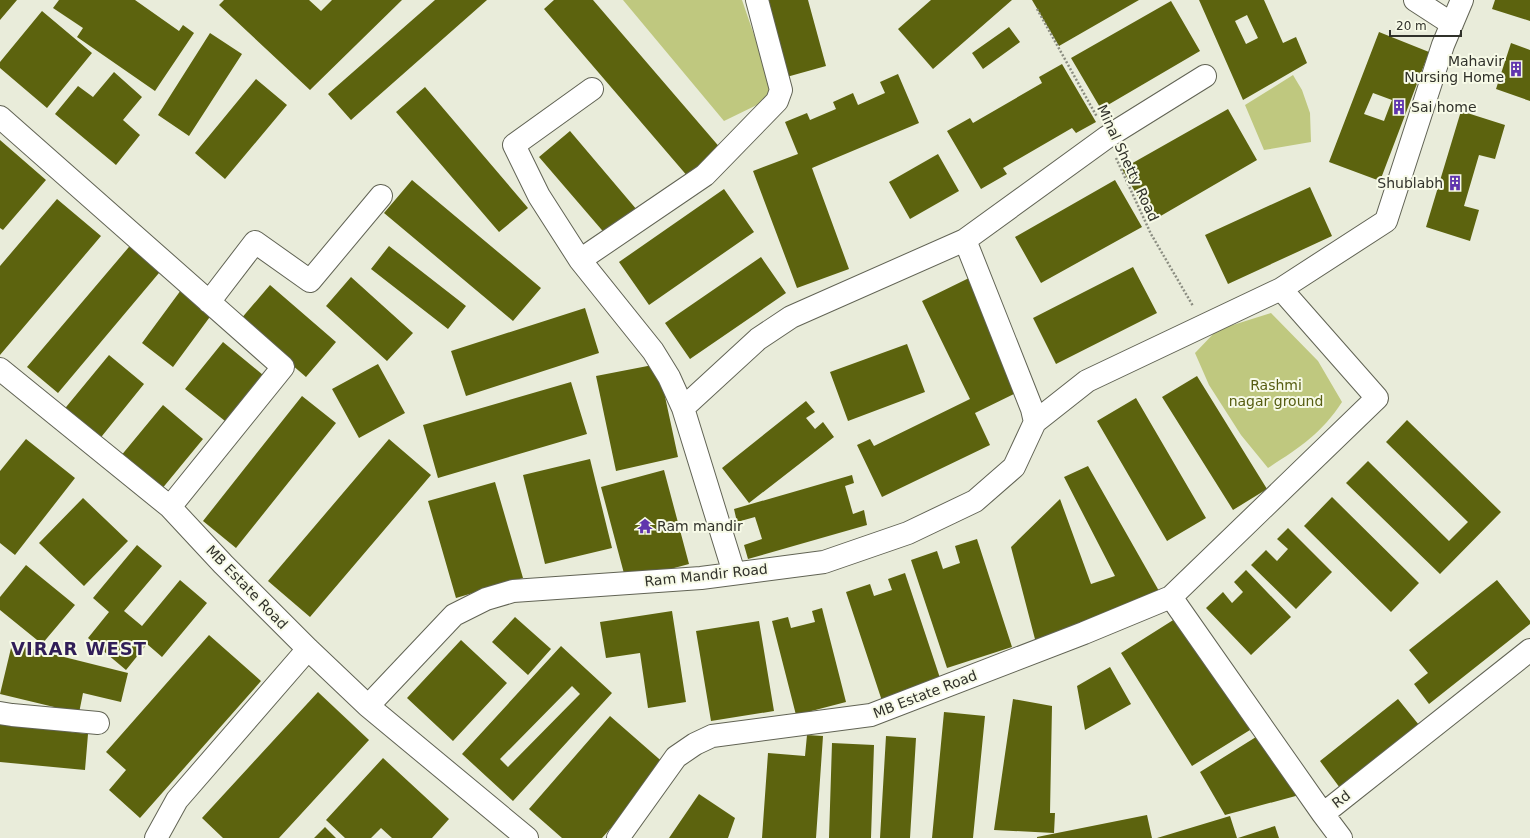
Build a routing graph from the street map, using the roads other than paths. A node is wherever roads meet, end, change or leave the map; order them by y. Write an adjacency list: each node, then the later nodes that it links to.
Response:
1 (757, 0): 10 (street)
2 (1416, 0): 4 (street)
3 (1462, 0): 4 (street)
4 (1452, 24): 11 (street)
5 (1205, 76): 9 (street)
6 (592, 89): 10 (street)
7 (0, 117): 12 (street)
8 (381, 196): 12 (street)
9 (965, 240): 14 (street); 15 (street)
10 (580, 260): 14 (street)
11 (1281, 289): 15 (street); 18 (street)
12 (209, 302): 16 (street)
13 (0, 369): 16 (street, MB Estate Road)
14 (684, 408): 17 (street)
15 (1035, 422): 17 (street, Ram Mandir Road)
16 (170, 507): 19 (street, MB Estate Road)
17 (734, 574): 21 (street, Ram Mandir Road)
18 (1171, 597): 24 (street, Rd); 27 (street, MB Estate Road)
19 (308, 649): 21 (street, MB Estate Road); 25 (street)
20 (1530, 650): 24 (street, Rd)
21 (368, 706): 26 (street, MB Estate Road)
22 (0, 713): 23 (street)
23 (98, 723)
24 (1322, 814): 28 (street); 29 (street)
25 (156, 838)
26 (527, 838)
27 (618, 838)
28 (1323, 838)
29 (1341, 838)

